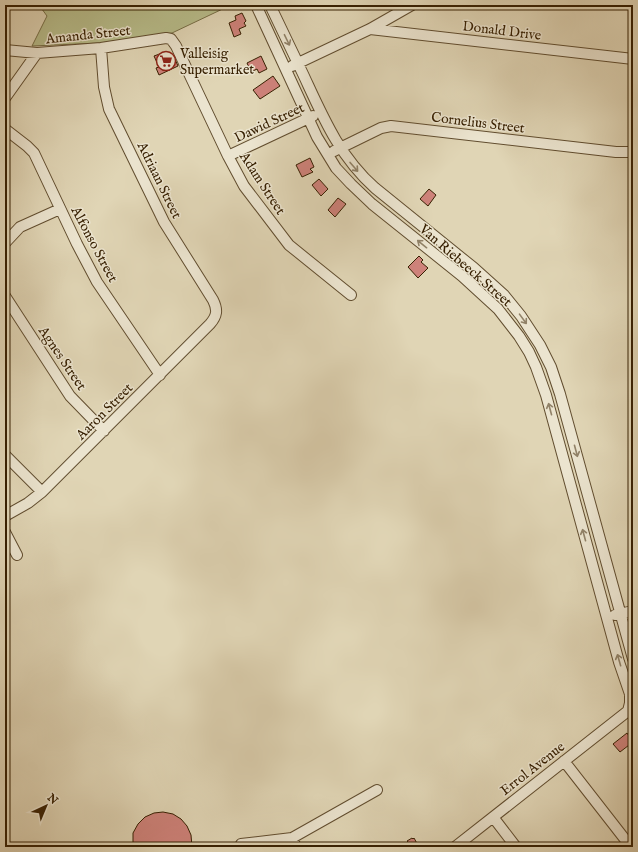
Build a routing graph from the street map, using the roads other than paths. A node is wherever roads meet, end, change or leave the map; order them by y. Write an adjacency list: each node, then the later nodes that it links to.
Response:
1 (256, 5): 11 (street, Van Riebeeck Street)
2 (270, 5): 10 (street, Van Riebeeck Street, one-way to 10)
3 (412, 5): 4 (street)
4 (370, 29): 9 (street, Donald Drive); 10 (street)
5 (173, 41): 6 (street, Amanda Street); 19 (street, Adam Street)
6 (101, 48): 8 (street, Amanda Street); 24 (street, Adriaan Street)
7 (5, 50): 8 (street, Amanda Street)
8 (37, 53): 12 (street)
9 (632, 59)
10 (298, 63): 11 (street); 13 (street, Van Riebeeck Street)
11 (285, 69): 14 (street, Van Riebeeck Street)
12 (5, 98)
13 (321, 113): 14 (street, Dawid Street); 16 (street, Van Riebeeck Street)
14 (308, 119): 18 (street, Van Riebeeck Street); 19 (street, Dawid Street)
15 (5, 129): 20 (street, Alfonso Street)
16 (340, 148): 17 (street, Cornelius Street); 18 (street, Cornelius Street); 25 (street, Van Riebeeck Street, one-way to 25)
17 (633, 152)
18 (327, 155): 26 (street, Van Riebeeck Street, one-way to 18)
19 (228, 156): 23 (street, Adam Street)
20 (60, 209): 21 (street); 27 (street, Alfonso Street)
21 (5, 243)
22 (5, 296): 28 (street, Agnes Street)
23 (350, 296)
24 (216, 316): 27 (street, Aaron Street)
25 (540, 345): 26 (street); 35 (street, Van Riebeeck Street, one-way to 35)
26 (529, 352): 36 (street, Van Riebeeck Street, one-way to 26)
27 (160, 375): 28 (street, Aaron Street)
28 (104, 431): 30 (street, Aaron Street)
29 (5, 455): 30 (street)
30 (42, 492): 31 (street, Aaron Street)
31 (5, 516)
32 (5, 532): 33 (street)
33 (17, 555)
34 (633, 610): 35 (street)
35 (620, 614): 36 (street); 37 (street, Van Riebeeck Street)
36 (607, 617): 38 (street, Van Riebeeck Street, one-way to 36)
37 (633, 659)
38 (630, 709): 39 (street, Errol Avenue)
39 (564, 761): 41 (street, Errol Avenue); 46 (street)
40 (376, 790): 42 (street)
41 (493, 817): 44 (street, Errol Avenue); 45 (street)
42 (294, 842): 43 (street)
43 (241, 844)
44 (455, 847)
45 (516, 847)
46 (631, 847)

